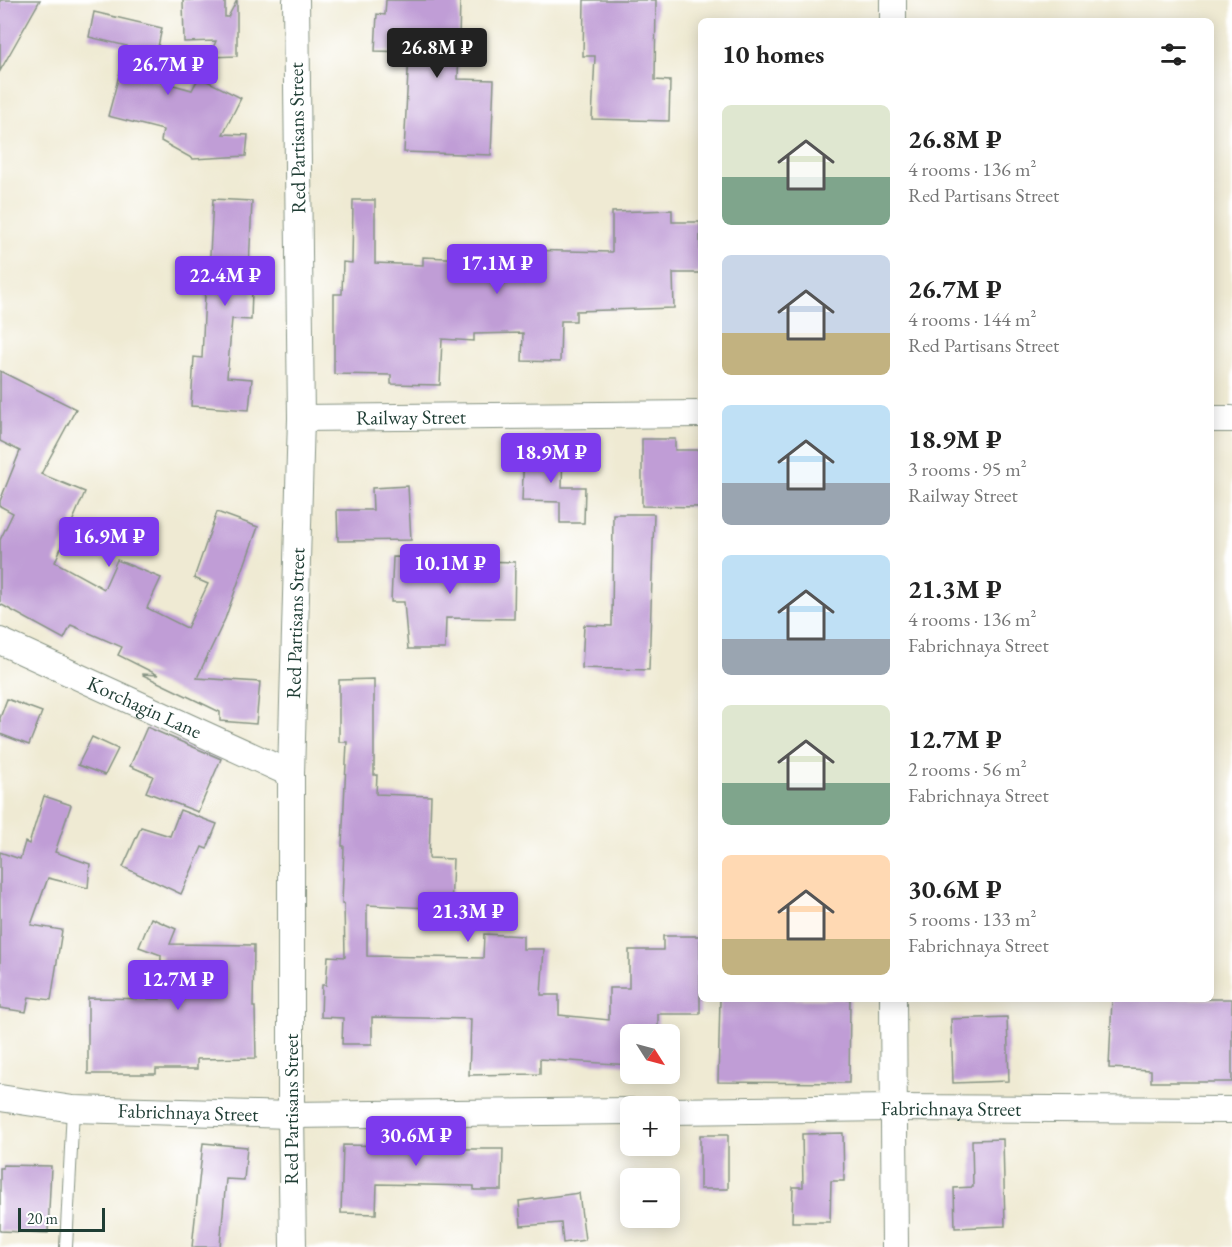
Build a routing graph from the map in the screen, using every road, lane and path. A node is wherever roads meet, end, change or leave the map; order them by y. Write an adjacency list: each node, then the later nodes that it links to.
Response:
1 (296, 0): 5 (street, Red Partisans Street)
2 (893, 0): 3 (street)
3 (893, 18)
4 (698, 414): 5 (street, Railway Street)
5 (301, 418): 9 (street, Red Partisans Street)
6 (1214, 418): 7 (street)
7 (1232, 419)
8 (0, 641): 9 (street, Korchagin Lane)
9 (291, 774): 17 (street, Red Partisans Street)
10 (893, 1002): 12 (street)
11 (0, 1098): 13 (street, Fabrichnaya Street)
12 (893, 1108): 14 (street, Fabrichnaya Street); 16 (street, Fabrichnaya Street); 20 (street)
13 (73, 1109): 17 (street, Fabrichnaya Street); 18 (lane)
14 (1232, 1110)
15 (620, 1111): 17 (street, Fabrichnaya Street)
16 (680, 1111)
17 (291, 1115): 19 (street, Red Partisans Street)
18 (66, 1247)
19 (292, 1247)
20 (895, 1247)

